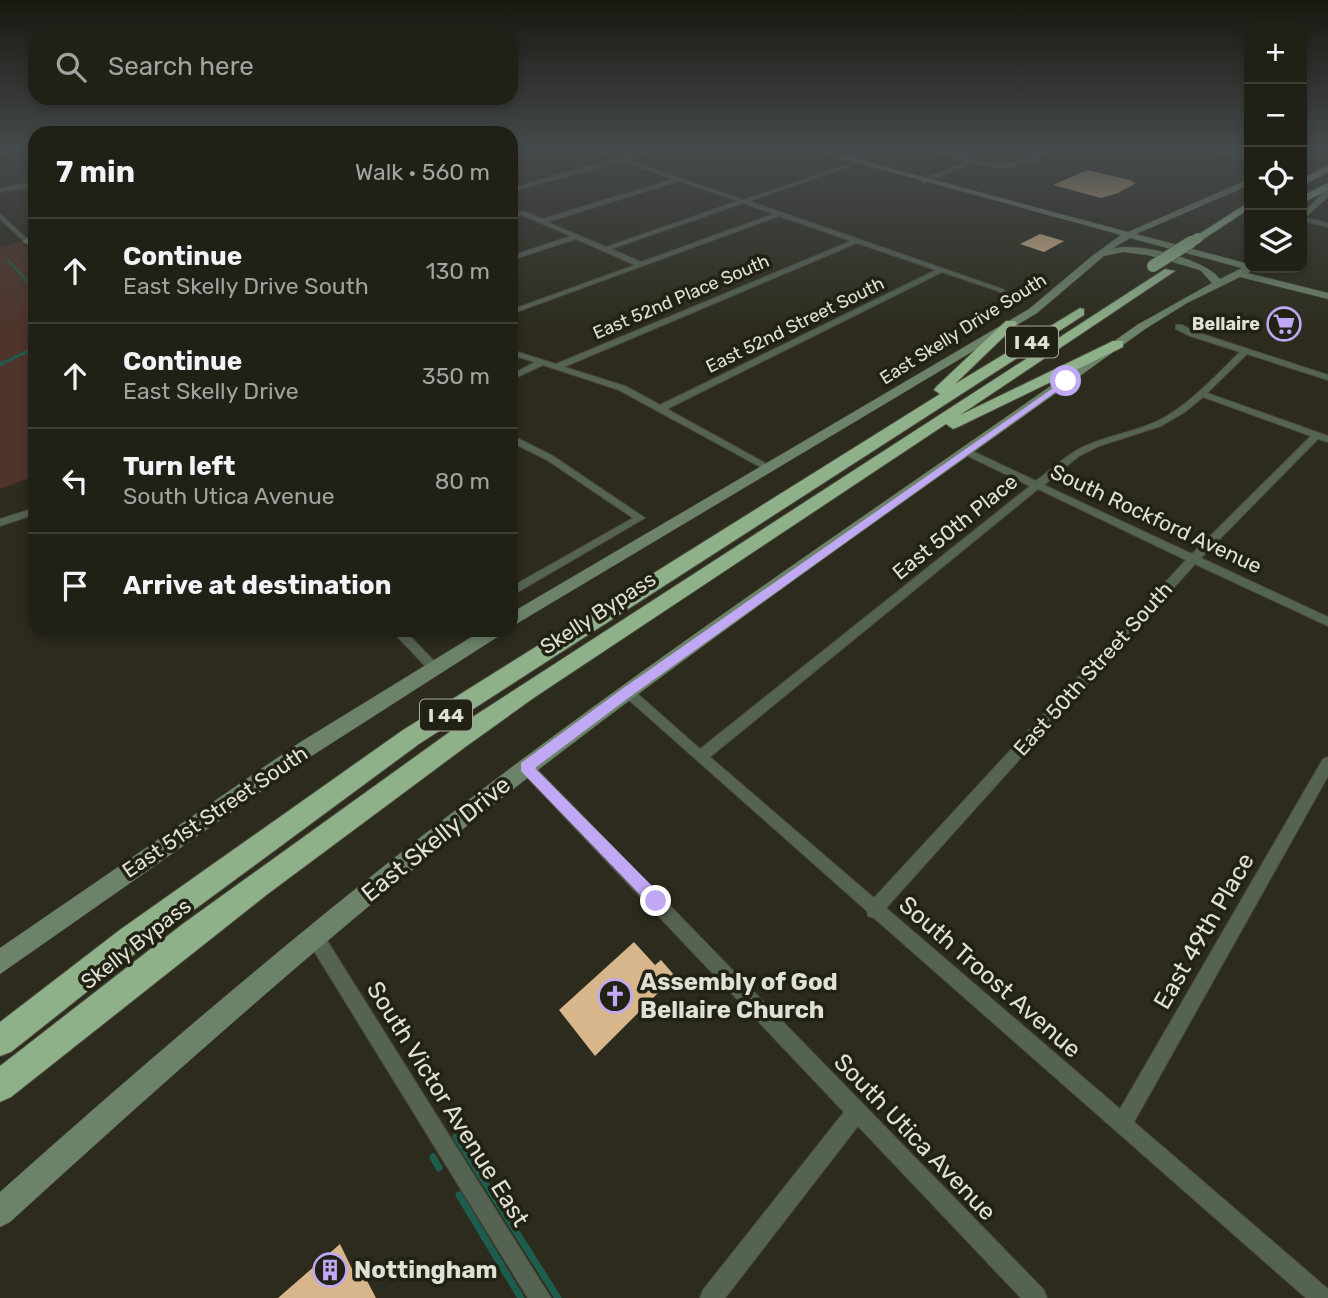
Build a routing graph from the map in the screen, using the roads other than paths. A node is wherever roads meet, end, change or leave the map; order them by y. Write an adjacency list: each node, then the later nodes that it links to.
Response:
1 (581, 210): 13 (street)
2 (721, 210): 23 (street)
3 (766, 210): 9 (street)
4 (1026, 210): 20 (main road)
5 (1187, 210): 15 (main road, East Skelly Drive South)
6 (1236, 210): 11 (highway)
7 (1242, 210): 11 (highway, Skelly Bypass / I 44)
8 (518, 214): 13 (street)
9 (779, 214): 22 (street); 27 (street)
10 (0, 216): 17 (street)
11 (1232, 216): 49 (highway, Skelly Bypass / I 44, bridge)
12 (1307, 220): 16 (street)
13 (543, 221): 19 (street)
14 (1244, 221): 53 (highway, Skelly Bypass / I 44)
15 (1147, 225): 20 (main road, East Skelly Drive South); 25 (main road)
16 (1328, 225)
17 (12, 229): 18 (street); 21 (street)
18 (2, 231)
19 (578, 236): 23 (street); 24 (street)
20 (1125, 237): 26 (main road, East Skelly Drive South); 28 (main road)
21 (28, 239)
22 (856, 241): 29 (street); 44 (street, East 52nd Place South)
23 (606, 249): 27 (street)
24 (518, 256)
25 (1244, 257)
26 (1094, 259): 33 (main road); 38 (main road, East Skelly Drive South)
27 (641, 265): 37 (street)
28 (1244, 268)
29 (942, 270): 35 (street); 48 (street, East 52nd Street South)
30 (1244, 271): 33 (main road)
31 (1260, 273): 36 (main road)
32 (1263, 273): 34 (main road)
33 (1219, 284): 40 (main road)
34 (1328, 290)
35 (1009, 296)
36 (1328, 296)
37 (518, 309)
38 (1011, 324): 49 (highway); 54 (main road, East Skelly Drive South)
39 (1179, 327): 41 (street)
40 (1118, 344): 52 (main road); 53 (highway)
41 (1246, 351): 46 (street); 47 (street, East 50th Place)
42 (518, 355): 43 (street)
43 (540, 363): 44 (street); 45 (street)
44 (556, 367): 48 (street)
45 (518, 374)
46 (1328, 378)
47 (1200, 393): 50 (street); 55 (street, East 50th Place)
48 (662, 408): 54 (street)
49 (912, 418): 72 (highway, Skelly Bypass / I 44)
50 (1323, 437): 58 (street, East 50th Street South)
51 (518, 442): 59 (street)
52 (967, 452): 55 (street, South Rockford Avenue); 65 (main road, East Skelly Drive)
53 (887, 454): 73 (highway, Skelly Bypass / I 44)
54 (768, 468): 60 (main road)
55 (1037, 485): 58 (street, South Rockford Avenue); 66 (street, East 50th Place)
56 (28, 513): 57 (street)
57 (0, 523)
58 (1193, 559): 61 (street, South Rockford Avenue); 69 (street, East 50th Street South)
59 (518, 588)
60 (518, 617)
61 (1328, 622)
62 (404, 637): 64 (street)
63 (484, 637): 64 (main road)
64 (433, 667): 71 (main road, East 51st Street South)
65 (626, 692): 66 (street, South Troost Avenue); 68 (main road, East Skelly Drive)
66 (700, 757): 69 (street, South Troost Avenue)
67 (1328, 763): 75 (street, East 49th Place)
68 (526, 767): 70 (main road, East Skelly Drive); 74 (street, South Utica Avenue)
69 (874, 910): 75 (street, South Troost Avenue)
70 (315, 937): 76 (main road, East Skelly Drive); 77 (street, South Victor Avenue East)
71 (0, 962)
72 (0, 1041)
73 (0, 1086)
74 (857, 1111): 78 (street); 79 (street, South Utica Avenue)
75 (1122, 1124): 80 (street, South Troost Avenue)
76 (0, 1212)
77 (540, 1298)
78 (711, 1298)
79 (1036, 1298)
80 (1322, 1298)

